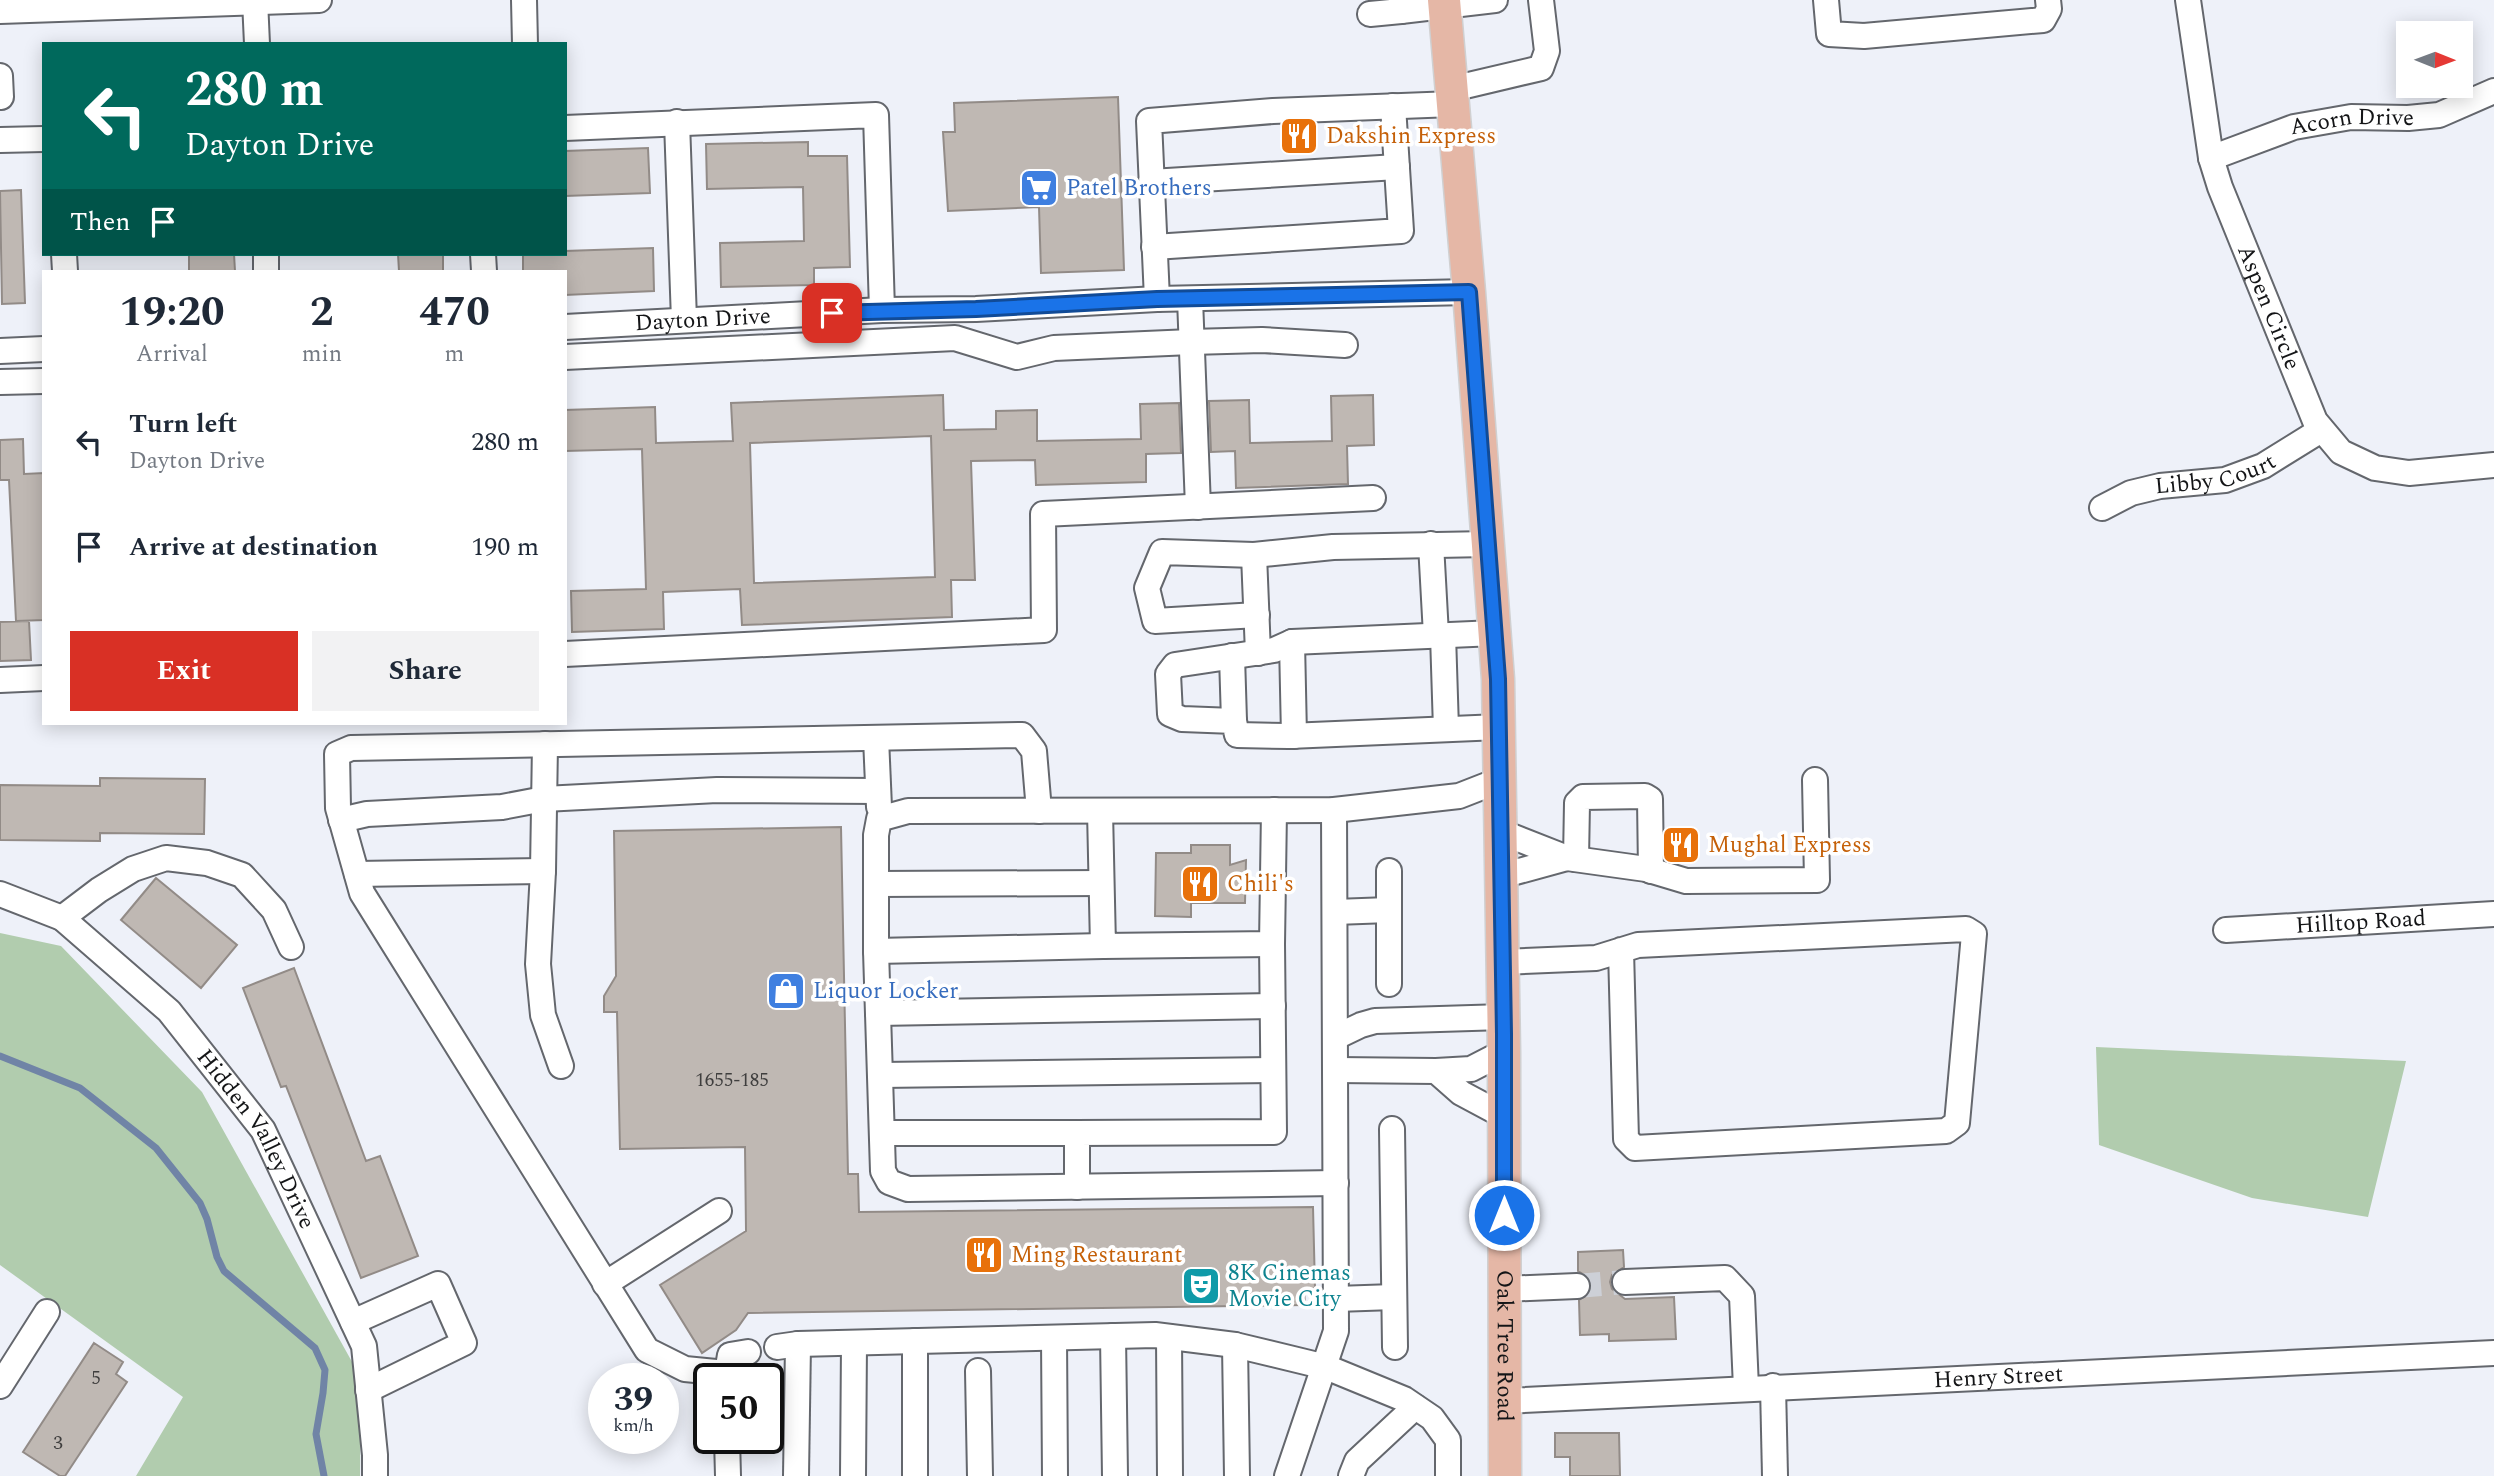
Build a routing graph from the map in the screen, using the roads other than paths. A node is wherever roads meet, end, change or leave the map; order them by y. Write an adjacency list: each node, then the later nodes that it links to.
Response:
1 (319, 0): 8 (street)
2 (524, 0): 14 (street)
3 (1495, 0): 9 (street)
4 (1541, 0): 16 (street)
5 (1826, 0): 6 (street)
6 (2048, 0)
7 (2188, 0): 22 (street, Aspen Circle)
8 (255, 2): 11 (street); 13 (street)
9 (1445, 4): 10 (street); 16 (main road, Oak Tree Road)
10 (1401, 5): 12 (street)
11 (0, 11)
12 (1370, 14)
13 (257, 42)
14 (525, 42)
15 (2494, 91): 22 (street, Acorn Drive)
16 (1453, 96): 17 (street); 26 (main road, Oak Tree Road)
17 (1393, 106): 23 (street); 24 (street)
18 (677, 122): 19 (street); 29 (street); 30 (street)
19 (567, 128)
20 (42, 139): 21 (street)
21 (0, 140)
22 (2211, 158): 39 (street, Aspen Circle)
23 (1397, 167): 24 (street); 25 (street)
24 (1151, 182): 25 (street)
25 (1154, 247): 27 (street)
26 (1469, 292): 28 (street, Dayton Drive); 45 (main road, Oak Tree Road)
27 (1157, 299): 28 (street, Dayton Drive); 29 (street, Dayton Drive)
28 (1190, 299): 32 (street)
29 (882, 310): 30 (street, Dayton Drive)
30 (684, 320): 31 (street, Dayton Drive)
31 (567, 327)
32 (1191, 342): 33 (street); 36 (street); 42 (street)
33 (1345, 345)
34 (42, 349): 35 (street)
35 (0, 351)
36 (567, 357)
37 (42, 381): 38 (street)
38 (0, 382)
39 (2322, 430): 40 (street, Aspen Circle); 43 (street, Libby Court)
40 (2494, 465)
41 (1373, 498): 42 (street)
42 (1198, 507): 52 (street)
43 (2102, 508)
44 (1430, 544): 45 (street); 46 (street); 49 (street)
45 (1488, 544): 48 (main road, Oak Tree Road)
46 (1254, 555): 47 (street); 47 (street)
47 (1256, 615): 51 (street)
48 (1495, 633): 49 (street); 57 (main road, Oak Tree Road)
49 (1439, 635): 50 (street); 58 (street)
50 (1292, 642): 51 (street); 59 (street)
51 (1258, 653): 53 (street)
52 (567, 654)
53 (1232, 656): 56 (street); 56 (street)
54 (42, 678): 55 (street)
55 (0, 680)
56 (1234, 721): 59 (street)
57 (1499, 727): 58 (street); 62 (main road, Oak Tree Road)
58 (1446, 729): 59 (street)
59 (1294, 736)
60 (876, 738): 61 (street); 64 (street); 68 (street)
61 (545, 744): 65 (street); 71 (street)
62 (1500, 780): 67 (street); 72 (main road, Oak Tree Road)
63 (1815, 780): 74 (street)
64 (878, 791): 65 (street); 70 (street)
65 (544, 799): 71 (street); 75 (street)
66 (1274, 810): 67 (street); 69 (street); 87 (street)
67 (1334, 810): 83 (street)
68 (1039, 811): 69 (street); 70 (street)
69 (1100, 811): 79 (street)
70 (879, 819): 80 (street)
71 (341, 820): 77 (street)
72 (1501, 832): 73 (street); 78 (main road, Oak Tree Road)
73 (1571, 858): 74 (street); 74 (street); 78 (street)
74 (1651, 870)
75 (543, 871): 77 (street); 101 (street)
76 (1389, 871): 82 (street)
77 (357, 874): 114 (street)
78 (1502, 876): 92 (main road, Oak Tree Road)
79 (1101, 883): 80 (street); 88 (street)
80 (877, 884): 91 (street)
81 (0, 894): 85 (street, Hidden Valley Drive)
82 (1389, 909): 83 (street); 93 (street)
83 (1335, 912): 94 (street)
84 (2494, 914): 86 (street, Hilltop Road)
85 (62, 918): 89 (street); 120 (street, Hidden Valley Drive)
86 (2226, 930)
87 (1272, 944): 88 (street); 95 (street)
88 (1103, 946): 91 (street)
89 (291, 947)
90 (1621, 950): 90 (street); 92 (street)
91 (876, 951): 96 (street)
92 (1503, 962): 97 (main road, Oak Tree Road)
93 (1389, 984)
94 (1336, 1001): 98 (street); 99 (street)
95 (1273, 1006): 96 (street); 102 (street)
96 (878, 1013): 105 (street)
97 (1504, 1017): 98 (street); 100 (main road, Oak Tree Road)
98 (1375, 1021): 99 (street)
99 (1336, 1037): 103 (street)
100 (1504, 1052): 104 (street); 106 (main road, Oak Tree Road)
101 (561, 1066)
102 (1273, 1070): 105 (street); 109 (street)
103 (1336, 1070): 104 (street); 110 (street)
104 (1436, 1071): 106 (street)
105 (881, 1075): 108 (street)
106 (1504, 1116): 116 (main road, Oak Tree Road)
107 (1392, 1129): 117 (street)
108 (882, 1133): 109 (street); 111 (street)
109 (1077, 1133): 111 (street)
110 (1336, 1183): 111 (street); 118 (street)
111 (1077, 1187)
112 (719, 1211): 114 (street)
113 (1625, 1282): 136 (street)
114 (605, 1284): 132 (street)
115 (1577, 1286): 116 (street)
116 (1504, 1289): 138 (main road, Oak Tree Road)
117 (1394, 1297): 118 (street); 127 (street)
118 (1336, 1299): 131 (street)
119 (47, 1312): 134 (street)
120 (353, 1322): 137 (street, Hidden Valley Drive); 137 (street)
121 (1113, 1336): 122 (street); 123 (street); 148 (street)
122 (1169, 1337): 126 (street); 149 (street)
123 (1054, 1338): 124 (street); 147 (street)
124 (915, 1341): 125 (street); 145 (street)
125 (854, 1343): 143 (street); 144 (street)
126 (1235, 1345): 131 (street); 150 (street)
127 (1395, 1347)
128 (748, 1352): 130 (street)
129 (2494, 1353): 135 (street, Henry Street)
130 (728, 1363)
131 (1326, 1367): 139 (street); 151 (street)
132 (693, 1370)
133 (978, 1371): 146 (street)
134 (0, 1386)
135 (1773, 1386): 136 (street, Henry Street); 155 (street)
136 (1746, 1388): 138 (street, Henry Street)
137 (369, 1390): 141 (street, Hidden Valley Drive)
138 (1504, 1401): 154 (main road, Oak Tree Road)
139 (1415, 1407): 152 (street); 153 (street)
140 (727, 1454): 142 (street)
141 (375, 1476)
142 (728, 1476)
143 (796, 1476)
144 (853, 1476)
145 (915, 1476)
146 (980, 1476)
147 (1055, 1476)
148 (1115, 1476)
149 (1170, 1476)
150 (1237, 1476)
151 (1287, 1476)
152 (1351, 1476)
153 (1448, 1476)
154 (1505, 1476)
155 (1775, 1476)

